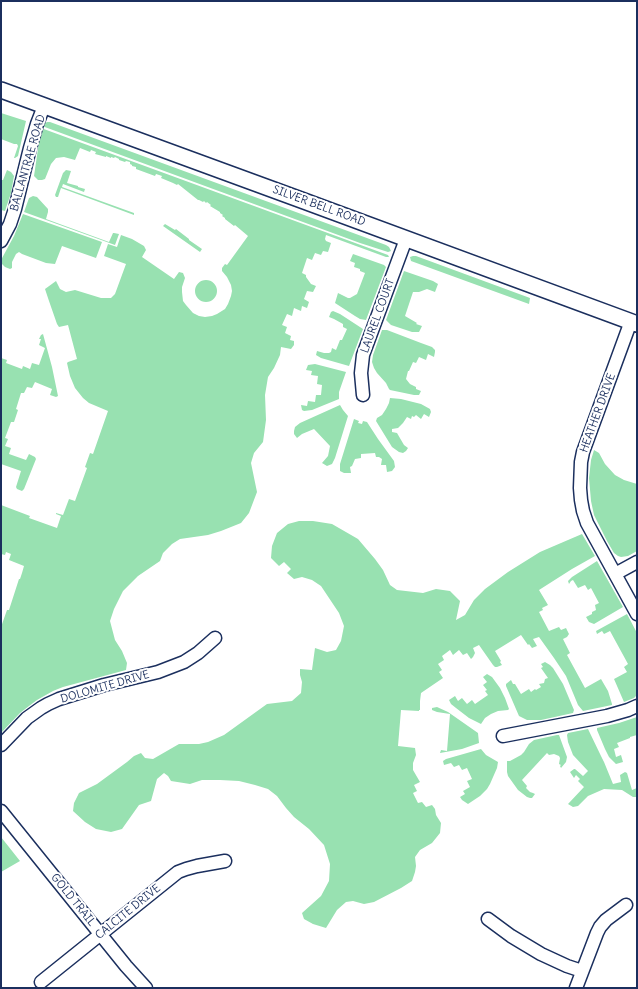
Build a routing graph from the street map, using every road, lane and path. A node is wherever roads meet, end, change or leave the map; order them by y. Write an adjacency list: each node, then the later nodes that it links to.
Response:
1 (1, 90): 2 (street, SILVER BELL ROAD)
2 (44, 106): 3 (street, SILVER BELL ROAD); 4 (street, BALLANTRAE ROAD)
3 (406, 238): 5 (street, SILVER BELL ROAD); 6 (street, LAUREL COURT)
4 (1, 241)
5 (634, 322): 8 (street, HEATHER DRIVE)
6 (363, 395)
7 (637, 562): 8 (street)
8 (615, 574): 9 (street, HEATHER DRIVE)
9 (637, 614)
10 (215, 638): 13 (street, DOLOMITE DRIVE)
11 (637, 706): 12 (street)
12 (504, 736)
13 (1, 745)
14 (1, 811): 18 (street, GOLD TRAIL)
15 (225, 861): 18 (street, CALCITE DRIVE)
16 (626, 905): 19 (street)
17 (488, 919): 19 (street)
18 (100, 934): 20 (street, CALCITE DRIVE); 21 (street, GOLD TRAIL)
19 (582, 971): 22 (street)
20 (41, 982)
21 (146, 988)
22 (576, 988)

